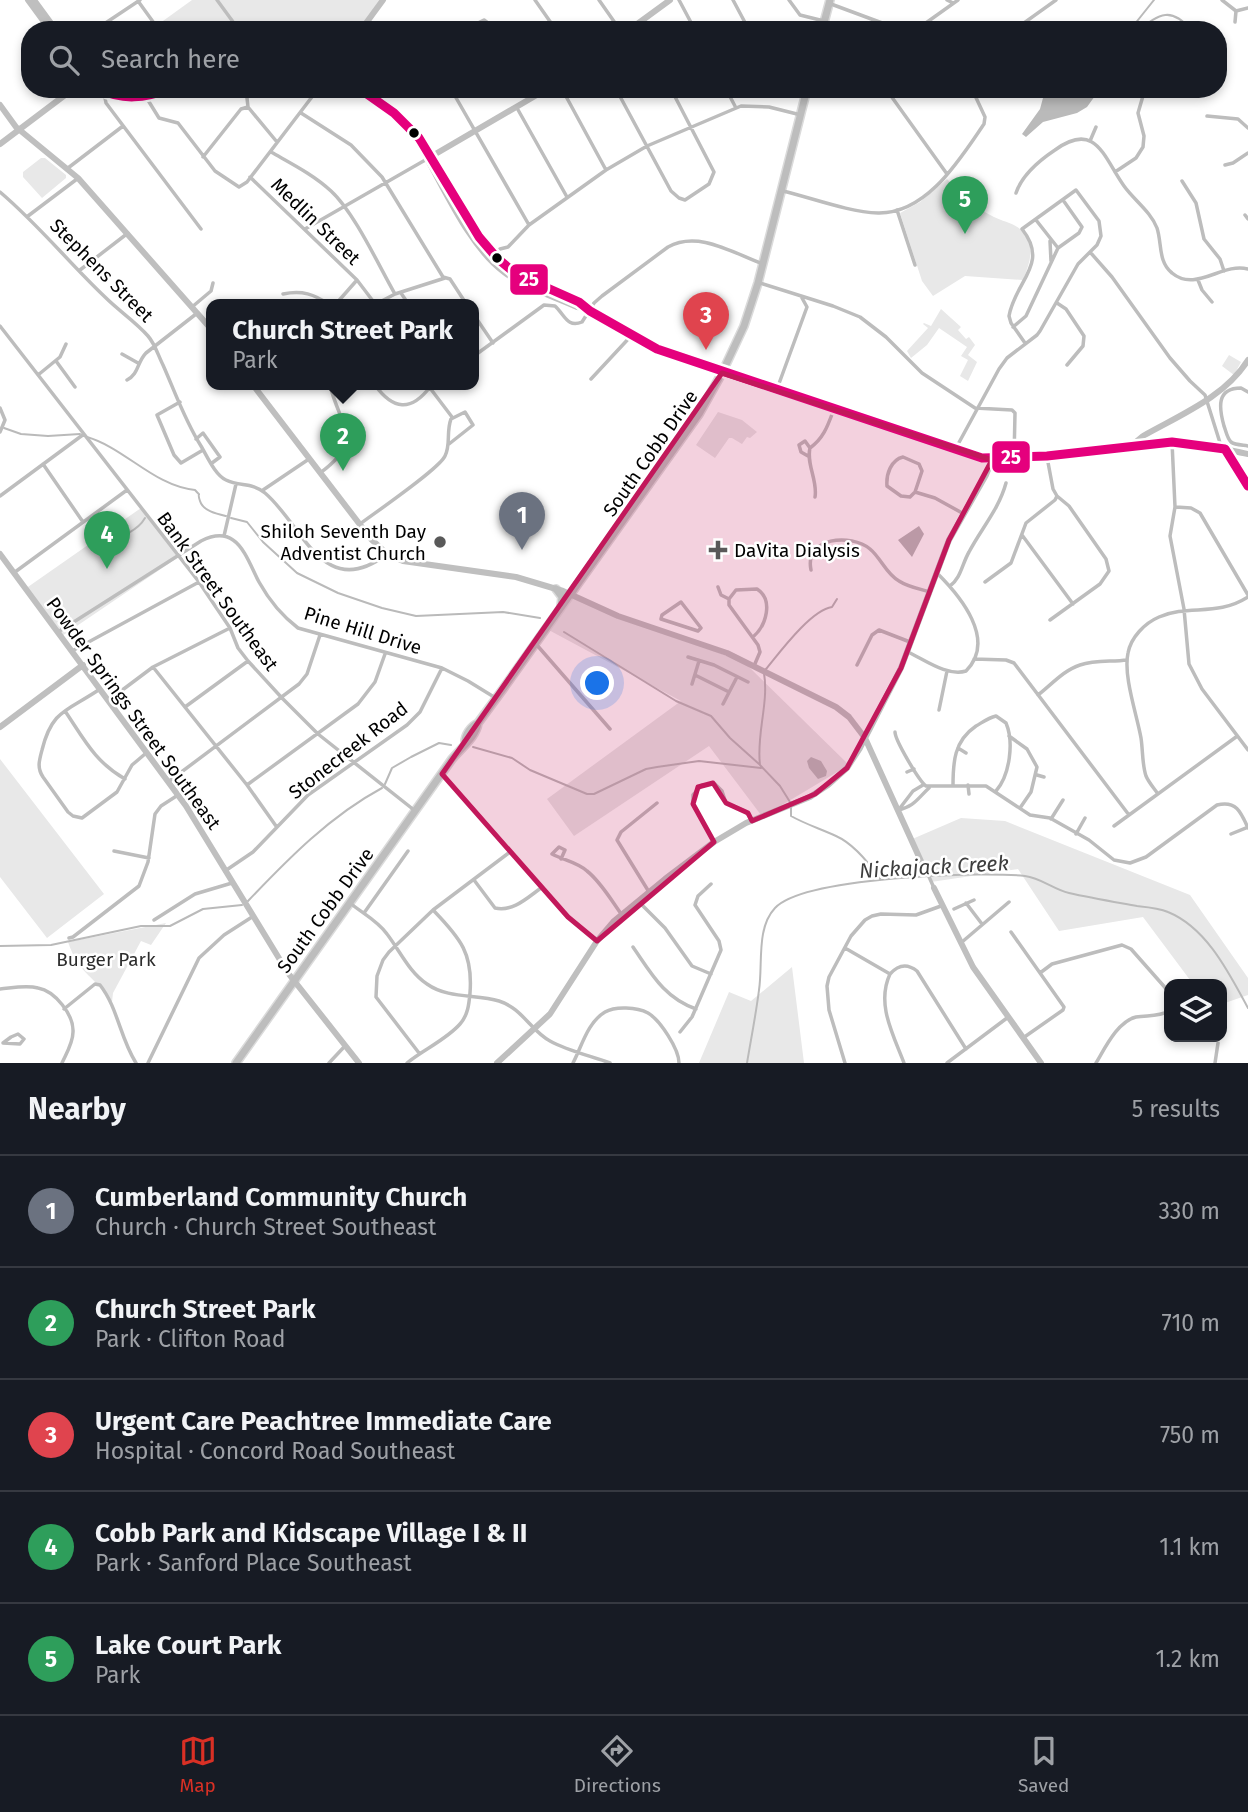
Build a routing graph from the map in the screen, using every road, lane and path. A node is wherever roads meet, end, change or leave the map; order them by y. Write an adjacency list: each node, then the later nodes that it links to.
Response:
1 (28, 0): 20 (street)
2 (35, 0): 21 (street)
3 (217, 0): 24 (street)
4 (383, 0): 25 (street)
5 (535, 0): 26 (street)
6 (599, 0): 27 (street)
7 (679, 0): 29 (street)
8 (733, 0): 30 (street)
9 (789, 0): 31 (street)
10 (947, 0): 17 (street)
11 (958, 0): 17 (street)
12 (1054, 0): 34 (street)
13 (1222, 0): 19 (street)
14 (139, 1): 22 (street); 23 (street)
15 (666, 1): 28 (street)
16 (829, 2): 31 (main road); 32 (street)
17 (953, 3): 33 (street)
18 (1248, 8): 19 (street)
19 (1236, 11): 35 (street)
20 (43, 21)
21 (50, 21)
22 (109, 21)
23 (153, 21)
24 (232, 21)
25 (368, 21)
26 (550, 21)
27 (614, 21)
28 (644, 21)
29 (690, 21)
30 (745, 21)
31 (824, 21)
32 (878, 21)
33 (928, 21)
34 (1026, 21)
35 (1235, 22)
36 (61, 98): 65 (street)
37 (104, 98): 61 (street)
38 (147, 98): 73 (street, Medlin Street)
39 (247, 98): 55 (street)
40 (312, 98): 58 (street)
41 (368, 98): 74 (street)
42 (375, 98): 53 (street)
43 (456, 98): 66 (street)
44 (532, 98): 56 (street)
45 (567, 98): 77 (street)
46 (621, 98): 70 (street)
47 (676, 98): 62 (street)
48 (731, 98): 57 (street)
49 (805, 98): 59 (main road, South Cobb Drive)
50 (892, 98): 79 (street)
51 (976, 98): 79 (street)
52 (1141, 98): 78 (street)
53 (378, 100): 74 (street)
54 (0, 105): 65 (street)
55 (248, 107): 68 (street); 73 (street)
56 (516, 107): 66 (street); 87 (street)
57 (736, 108): 59 (street); 62 (street)
58 (300, 113): 68 (street); 82 (street)
59 (801, 115): 84 (main road, South Cobb Drive)
60 (1207, 116): 64 (street)
61 (123, 126): 76 (street); 94 (street)
62 (692, 127): 70 (street); 70 (street)
63 (1096, 127): 67 (street)
64 (1248, 128)
65 (19, 130): 69 (street); 76 (street)
66 (474, 131): 74 (street); 93 (street)
67 (1090, 141): 78 (street); 86 (street)
68 (277, 142): 71 (street)
69 (0, 144)
70 (647, 146): 77 (street)
71 (271, 151): 80 (street); 89 (street)
72 (1248, 153): 75 (street)
73 (203, 157): 80 (street, Medlin Street)
74 (430, 158): 82 (street); 125 (street)
75 (1226, 165)
76 (68, 169): 81 (street)
77 (606, 170): 87 (street)
78 (1115, 172): 108 (street)
79 (947, 174): 90 (street)
80 (250, 177): 95 (street, Medlin Street)
81 (78, 178): 91 (street); 96 (street)
82 (386, 181): 89 (street); 107 (street)
83 (1182, 181): 106 (street)
84 (781, 191): 90 (street); 102 (main road, South Cobb Drive)
85 (0, 192): 91 (street, Stephens Street)
86 (1016, 193)
87 (567, 197): 93 (street)
88 (1063, 200): 92 (street); 98 (street); 100 (street)
89 (344, 206): 95 (street); 114 (street)
90 (897, 210): 103 (street)
91 (28, 216): 105 (street, Stephens Street)
92 (1036, 219): 97 (street); 130 (street)
93 (529, 225): 99 (street)
94 (201, 229)
95 (305, 229): 109 (street, Medlin Street)
96 (128, 233): 105 (street); 124 (street)
97 (1050, 239): 98 (street); 101 (street)
98 (1058, 248): 101 (street)
99 (500, 249)
100 (1090, 252): 122 (street); 154 (street)
101 (1051, 263): 130 (street)
102 (763, 264): 111 (main road, South Cobb Drive); 125 (street)
103 (915, 265)
104 (1248, 269): 106 (street)
105 (80, 270): 135 (street, Stephens Street)
106 (1224, 271): 108 (street)
107 (444, 278): 112 (street); 121 (street)
108 (1198, 280): 123 (street)
109 (357, 281): 117 (street); 118 (street, Medlin Street)
110 (213, 283): 124 (street)
111 (758, 283): 115 (street); 142 (main road, South Cobb Drive)
112 (401, 293): 114 (street); 120 (street)
113 (283, 294): 116 (street)
114 (395, 295): 119 (street)
115 (801, 296): 152 (street); 158 (street)
116 (322, 299)
117 (338, 299)
118 (372, 299)
119 (387, 299)
120 (405, 299)
121 (463, 299)
122 (1057, 302): 133 (street); 141 (street)
123 (1212, 302)
124 (190, 308): 126 (street)
125 (588, 309): 131 (street); 132 (street)
126 (196, 314): 128 (street); 135 (street)
127 (479, 322): 132 (street)
128 (206, 324)
129 (0, 326): 143 (street, Bank Street Southeast)
130 (1013, 327): 133 (street)
131 (632, 334): 142 (street); 144 (street)
132 (493, 343): 136 (street)
133 (1026, 343): 158 (street)
134 (66, 344): 139 (street)
135 (155, 347): 140 (street); 155 (street, Stephens Street)
136 (479, 353)
137 (122, 354): 140 (street)
138 (1248, 360): 154 (street)
139 (56, 361): 143 (street); 146 (street)
140 (139, 364): 145 (street)
141 (1067, 365)
142 (722, 373): 152 (street); 211 (main road, South Cobb Drive)
143 (38, 375): 163 (street, Bank Street Southeast)
144 (591, 379)
145 (127, 380)
146 (75, 387)
147 (257, 390): 175 (street)
148 (331, 390): 181 (street)
149 (380, 390): 150 (street)
150 (426, 390)
151 (433, 390): 159 (street)
152 (777, 390): 157 (street)
153 (1248, 392): 160 (street)
154 (1206, 400): 161 (street); 167 (street)
155 (180, 402): 164 (street, Stephens Street); 170 (street)
156 (0, 408): 162 (street)
157 (834, 408): 168 (street); 171 (street)
158 (978, 408): 171 (street); 176 (street)
159 (452, 417): 166 (street); 166 (street)
160 (1223, 422): 161 (street); 172 (street)
161 (1214, 424): 169 (street)
162 (0, 432)
163 (84, 435): 179 (street); 186 (street, Bank Street Southeast)
164 (196, 439): 170 (street, Stephens Street); 178 (street)
165 (1172, 442): 167 (street); 169 (street); 193 (street)
166 (449, 444): 196 (street)
167 (1137, 446): 174 (street)
168 (810, 447): 173 (street); 173 (street)
169 (1223, 449): 172 (street); 180 (street)
170 (203, 450): 178 (street, Stephens Street)
171 (955, 450): 177 (street)
172 (1247, 451): 180 (street)
173 (808, 456): 191 (street)
174 (1047, 456): 176 (street); 190 (street)
175 (309, 459): 181 (street); 184 (street)
176 (1014, 459): 177 (street)
177 (992, 460): 194 (street)
178 (212, 463): 183 (street, Stephens Street)
179 (43, 464): 189 (street); 195 (street)
180 (1237, 466): 185 (street)
181 (320, 473): 196 (street)
182 (1006, 483): 207 (street)
183 (236, 484): 187 (street, Stephens Street); 198 (street)
184 (272, 484): 187 (street); 192 (street)
185 (1248, 485)
186 (127, 490): 195 (street); 201 (street, Bank Street Southeast)
187 (263, 490): 192 (street)
188 (915, 492): 188 (street); 194 (street)
189 (0, 496)
190 (1057, 496): 197 (street); 214 (street)
191 (815, 497)
192 (273, 499): 200 (street)
193 (1175, 507): 212 (street); 216 (street)
194 (964, 514): 204 (street)
195 (83, 522): 203 (street)
196 (360, 524): 200 (street)
197 (1022, 535): 206 (street); 214 (street)
198 (224, 537): 201 (street); 221 (street, Pine Hill Drive)
199 (0, 554): 203 (street, Powder Springs Street Southeast)
200 (387, 554): 209 (street)
201 (180, 556): 205 (street, Bank Street Southeast); 220 (street)
202 (811, 570): 210 (street)
203 (13, 573): 220 (street, Powder Springs Street Southeast)
204 (937, 573): 207 (street); 210 (street)
205 (199, 582): 219 (street, Bank Street Southeast); 227 (street)
206 (985, 582)
207 (950, 586): 231 (street)
208 (719, 587): 213 (street)
209 (556, 589): 211 (street); 215 (main road)
210 (930, 593): 224 (street)
211 (571, 595): 215 (main road, South Cobb Drive); 222 (street)
212 (1248, 596): 216 (street)
213 (729, 599): 223 (street); 223 (street)
214 (1073, 604): 217 (street)
215 (560, 610): 225 (main road, South Cobb Drive)
216 (1184, 613): 232 (street); 261 (street)
217 (1050, 620)
218 (677, 624): 218 (street); 222 (street)
219 (230, 628): 233 (street, Bank Street Southeast); 239 (street)
220 (58, 632): 227 (street, Powder Springs Street Southeast)
221 (320, 635): 229 (street, Pine Hill Drive); 249 (street)
222 (674, 635): 226 (street)
223 (753, 638): 238 (street)
224 (912, 643): 228 (street); 237 (street)
225 (536, 644): 250 (main road, South Cobb Drive); 257 (street)
226 (720, 650): 236 (street); 238 (street)
227 (72, 651): 235 (street, Powder Springs Street Southeast)
228 (908, 652): 241 (street); 262 (street)
229 (385, 654): 240 (street, Pine Hill Drive); 259 (street)
230 (688, 657): 234 (street)
231 (974, 659): 241 (street); 248 (street)
232 (1128, 659): 248 (street); 286 (street)
233 (248, 661): 249 (street, Bank Street Southeast); 253 (street)
234 (699, 661): 236 (street); 242 (street)
235 (82, 664): 246 (street, Powder Springs Street Southeast); 256 (street)
236 (713, 665): 243 (street)
237 (857, 665)
238 (754, 666): 262 (street)
239 (153, 667): 251 (street); 253 (street)
240 (442, 668): 250 (street, Pine Hill Drive); 270 (street, Stonecreek Road)
241 (947, 671): 254 (street)
242 (695, 675): 245 (street); 247 (street)
243 (737, 677): 244 (street); 247 (street)
244 (748, 682)
245 (692, 684)
246 (100, 689): 251 (street, Powder Springs Street Southeast); 255 (street)
247 (729, 692): 252 (street)
248 (1038, 695): 294 (street)
249 (282, 698): 259 (street, Bank Street Southeast); 263 (street)
250 (496, 698): 273 (main road, South Cobb Drive)
251 (109, 700): 267 (street, Powder Springs Street Southeast)
252 (723, 704)
253 (184, 707): 263 (street)
254 (939, 710)
255 (65, 711): 276 (street); 276 (street)
256 (0, 725)
257 (610, 729)
258 (895, 732): 268 (street)
259 (318, 734): 270 (street, Bank Street Southeast); 278 (street)
260 (1009, 736): 265 (street); 274 (street); 284 (street)
261 (1236, 737): 266 (street); 286 (street)
262 (866, 738): 292 (street); 297 (street)
263 (215, 747): 277 (street); 278 (street)
264 (911, 748): 268 (street)
265 (958, 748): 269 (street); 281 (street)
266 (1248, 750)
267 (147, 752): 276 (street); 277 (street, Powder Springs Street Southeast)
268 (905, 752): 271 (street)
269 (966, 753)
270 (354, 763): 293 (street, Bank Street Southeast); 298 (street, Stonecreek Road)
271 (914, 769): 272 (street); 279 (street)
272 (907, 772)
273 (442, 774): 293 (main road, South Cobb Drive); 306 (street)
274 (1037, 775): 275 (street); 291 (street)
275 (1044, 776)
276 (125, 779)
277 (168, 782): 287 (street, Powder Springs Street Southeast)
278 (247, 785): 298 (street)
279 (923, 785): 282 (street); 283 (street)
280 (968, 785): 281 (street); 284 (street); 285 (street)
281 (953, 786): 282 (street)
282 (929, 788): 288 (street)
283 (918, 790): 288 (street); 292 (street)
284 (996, 791): 291 (street)
285 (969, 794)
286 (1158, 794): 294 (street)
287 (178, 795): 307 (street); 310 (street, Powder Springs Street Southeast)
288 (922, 796): 292 (street)
289 (1063, 800): 296 (street)
290 (657, 803): 316 (street)
291 (1019, 809): 296 (street)
292 (898, 810): 309 (street)
293 (416, 811): 320 (main road, South Cobb Drive)
294 (1129, 815): 299 (street)
295 (1085, 818): 301 (street)
296 (1051, 819): 301 (street)
297 (752, 821): 303 (street); 303 (street)
298 (275, 826): 310 (street, Stonecreek Road)
299 (1114, 826)
300 (1248, 827): 301 (street); 302 (street)
301 (1076, 834)
302 (1231, 834)
303 (714, 842): 316 (street)
304 (114, 851): 307 (street)
305 (408, 851): 325 (street)
306 (510, 852): 311 (street); 314 (street)
307 (149, 858): 331 (street)
308 (561, 859): 308 (street); 326 (street)
309 (925, 870): 315 (street)
310 (226, 871): 312 (street, Powder Springs Street Southeast)
311 (474, 880): 314 (street); 324 (street)
312 (232, 883): 327 (street, Powder Springs Street Southeast); 328 (street)
313 (711, 884): 338 (street)
314 (541, 888): 332 (street)
315 (934, 888): 322 (street)
316 (649, 892): 318 (street)
317 (974, 900): 321 (street)
318 (638, 901): 326 (street); 338 (street)
319 (1009, 902): 329 (street)
320 (350, 903): 325 (street); 340 (main road, South Cobb Drive)
321 (966, 903): 323 (street); 329 (street)
322 (942, 905): 333 (street); 336 (street)
323 (954, 909)
324 (433, 910): 334 (street); 343 (street)
325 (363, 914): 334 (street)
326 (622, 915): 332 (street)
327 (252, 917): 340 (street, Powder Springs Street Southeast); 360 (street)
328 (154, 920)
329 (982, 924): 333 (street)
330 (1011, 932): 337 (street)
331 (69, 938)
332 (597, 941): 348 (street)
333 (961, 943): 347 (street)
334 (395, 946): 343 (street); 356 (street)
335 (634, 947): 345 (street)
336 (845, 948): 339 (street); 369 (street)
337 (1040, 973): 341 (street); 350 (street)
338 (711, 974): 345 (street)
339 (890, 974): 354 (street); 370 (street)
340 (294, 981): 353 (street, Powder Springs Street Southeast); 361 (main road, South Cobb Drive)
341 (1164, 986)
342 (0, 989): 344 (street)
343 (470, 995): 348 (street); 356 (street)
344 (64, 1009): 358 (street); 359 (street)
345 (696, 1009): 349 (street)
346 (1164, 1014): 372 (street)
347 (1008, 1018): 350 (street); 354 (street)
348 (536, 1029): 355 (street); 365 (street)
349 (680, 1032)
350 (1023, 1038): 357 (street)
351 (1218, 1043): 373 (street)
352 (2, 1044): 352 (street)
353 (346, 1046): 362 (street); 363 (street, Powder Springs Street Southeast)
354 (966, 1049): 371 (street)
355 (579, 1052): 366 (street); 367 (street); 368 (street)
356 (419, 1053): 364 (street)
357 (1039, 1062)
358 (62, 1063)
359 (136, 1063)
360 (148, 1063)
361 (236, 1063)
362 (329, 1063)
363 (359, 1063)
364 (407, 1063)
365 (498, 1063)
366 (573, 1063)
367 (610, 1063)
368 (679, 1063)
369 (845, 1063)
370 (904, 1063)
371 (947, 1063)
372 (1096, 1063)
373 (1215, 1063)

